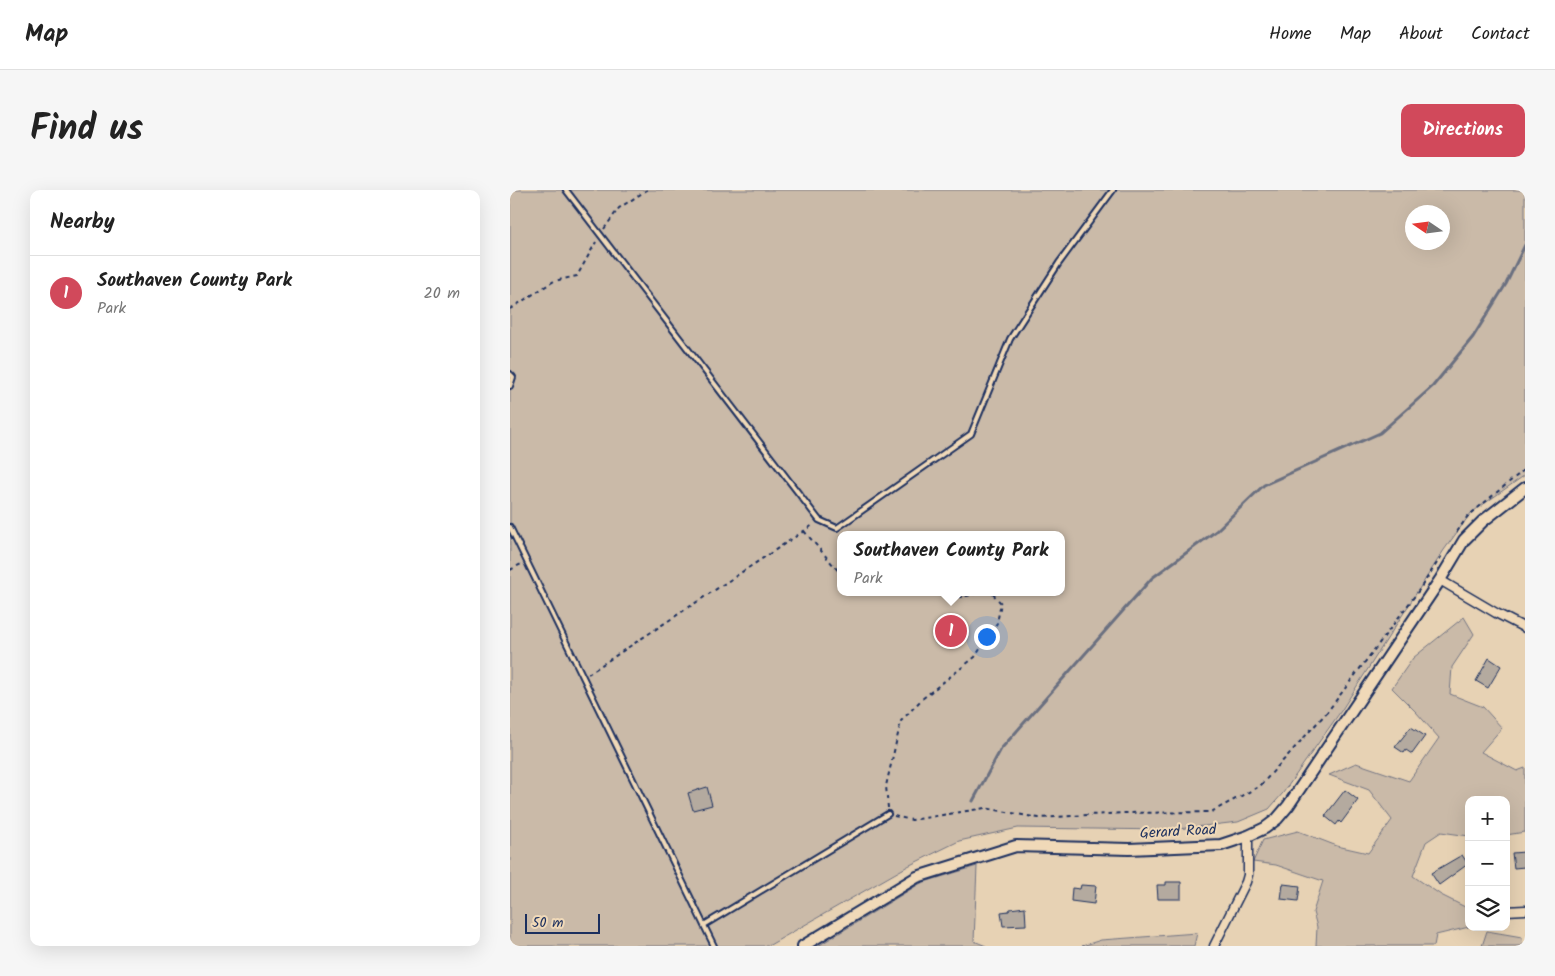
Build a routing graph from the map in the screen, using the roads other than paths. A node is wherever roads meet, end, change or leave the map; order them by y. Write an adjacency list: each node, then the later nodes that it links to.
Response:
1 (566, 190): 2 (lane)
2 (1113, 190)
3 (510, 374): 4 (lane)
4 (510, 386)
5 (1525, 488): 7 (street, Gerard Road)
6 (510, 527): 13 (lane)
7 (1440, 580): 8 (street); 10 (street, Gerard Road)
8 (1525, 628)
9 (888, 814): 13 (lane)
10 (1248, 836): 15 (street, Gerard Road); 16 (street)
11 (1525, 910): 12 (street)
12 (1510, 911)
13 (704, 925): 14 (lane)
14 (714, 946)
15 (803, 946)
16 (1214, 946)

